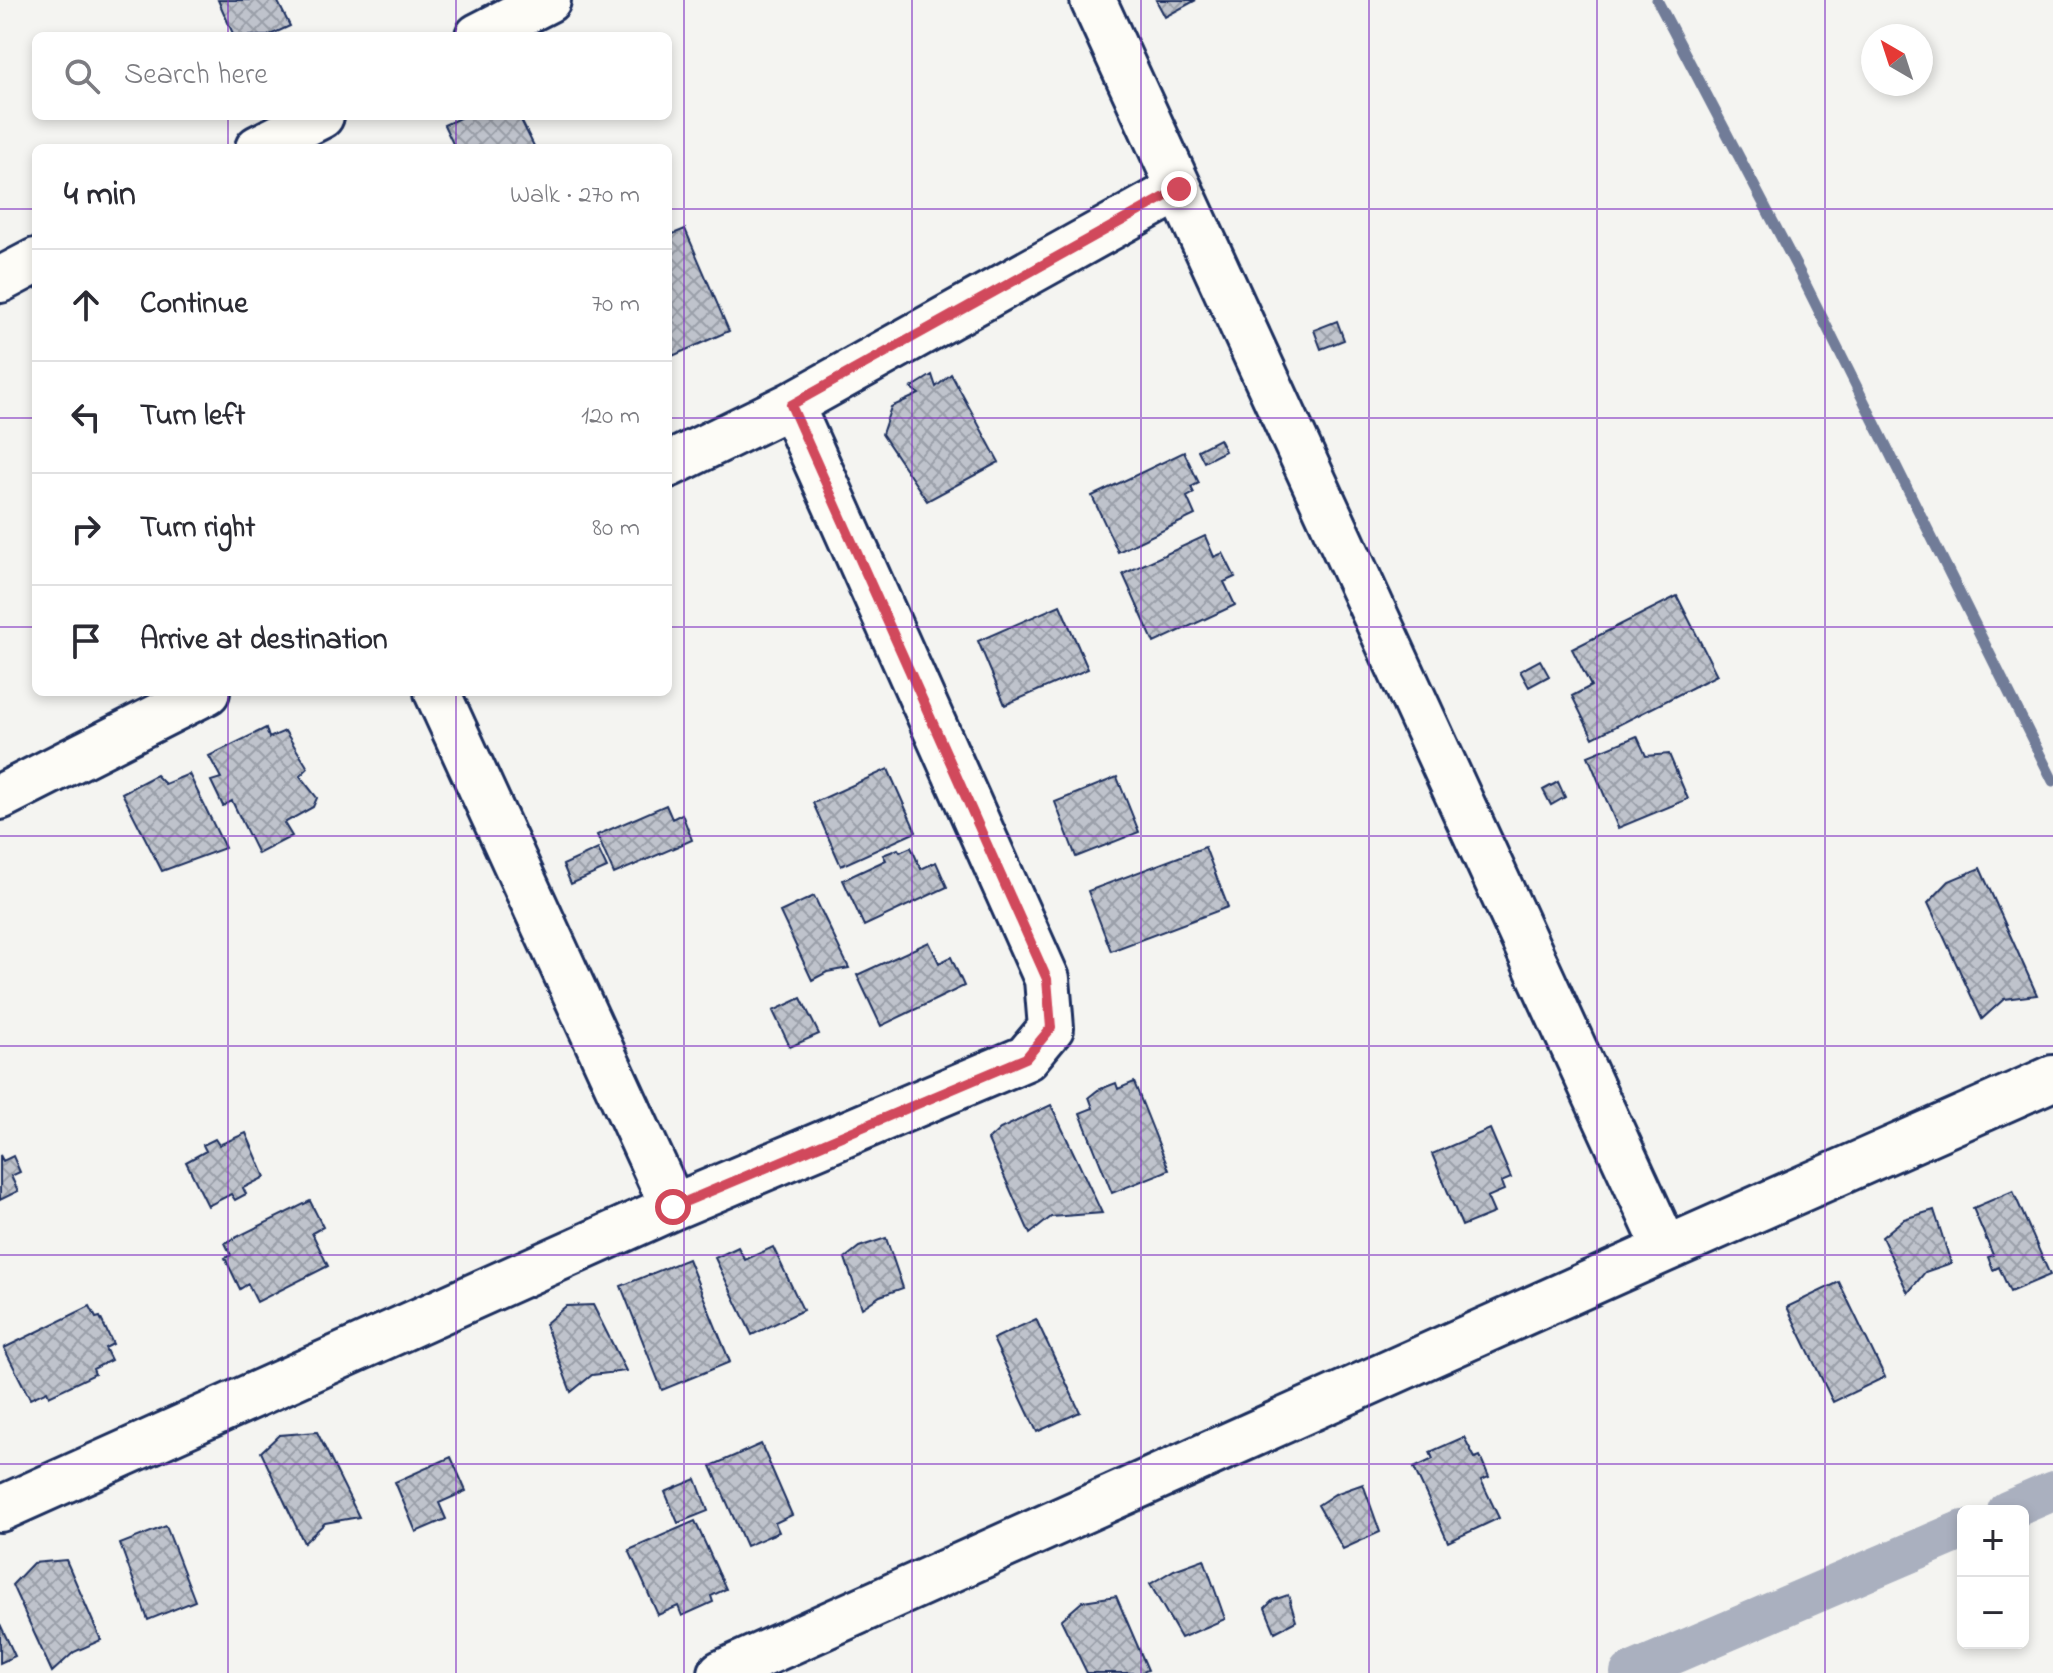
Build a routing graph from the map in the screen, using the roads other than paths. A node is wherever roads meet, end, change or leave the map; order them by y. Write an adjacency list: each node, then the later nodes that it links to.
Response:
1 (548, 0): 3 (street)
2 (1093, 0): 6 (street)
3 (486, 32)
4 (313, 120): 5 (street)
5 (266, 144)
6 (1179, 189): 9 (street); 16 (street)
7 (32, 263): 8 (street)
8 (0, 280)
9 (791, 405): 10 (street); 15 (street)
10 (672, 463)
11 (199, 696): 13 (street)
12 (439, 696): 15 (street)
13 (0, 797)
14 (2053, 1078): 16 (street)
15 (673, 1207): 17 (street)
16 (1666, 1249): 18 (street)
17 (0, 1509)
18 (721, 1673)

